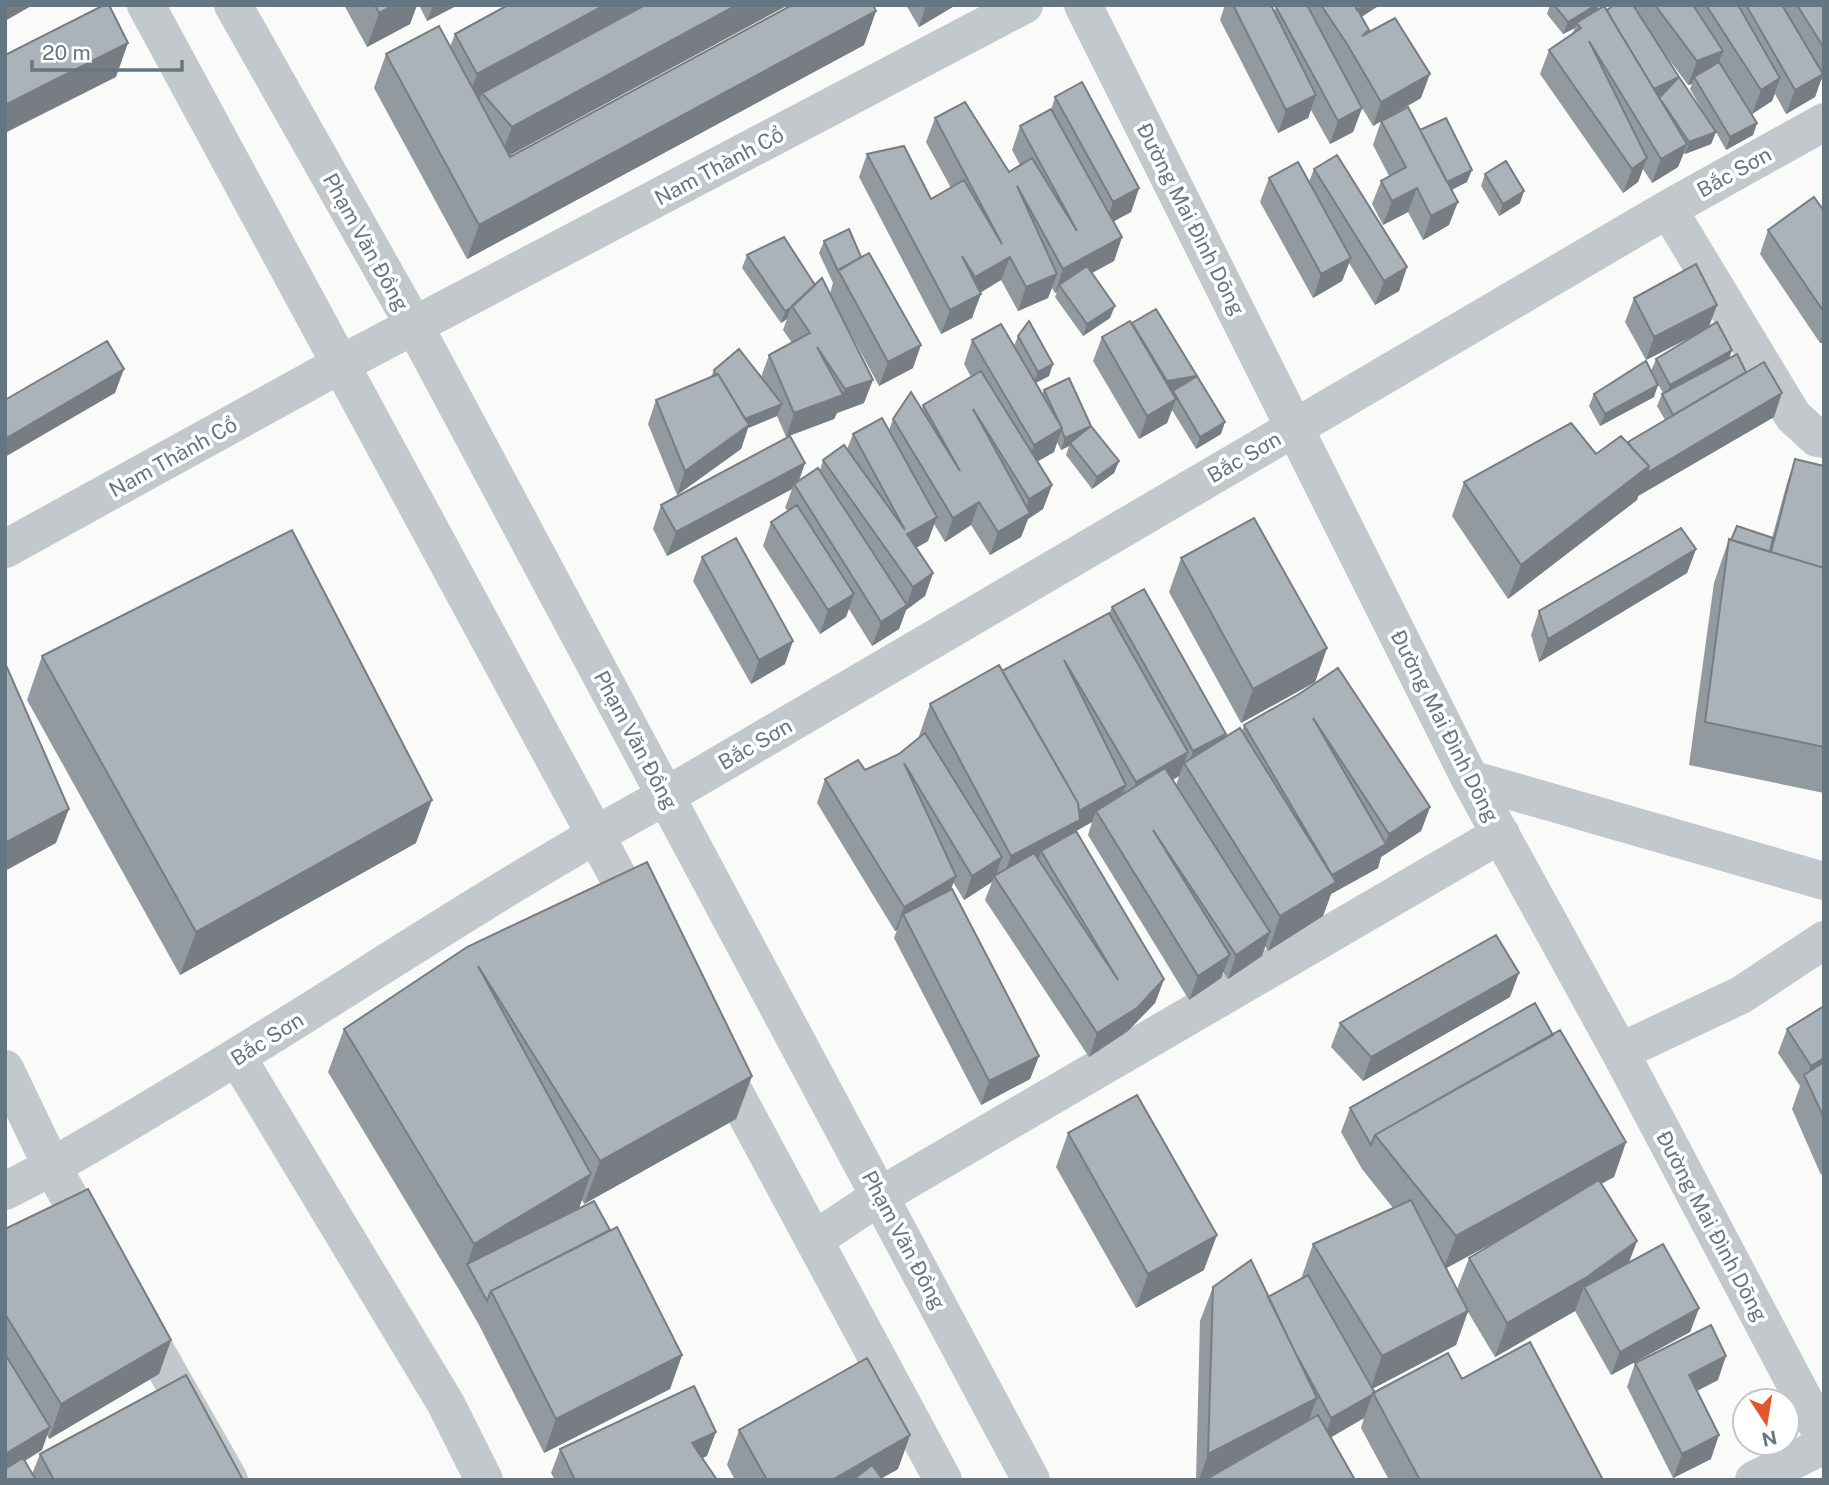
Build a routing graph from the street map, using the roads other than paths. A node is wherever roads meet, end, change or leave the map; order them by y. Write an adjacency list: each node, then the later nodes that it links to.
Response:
1 (146, 5): 8 (street)
2 (233, 5): 7 (street, Phạm Văn Đồng)
3 (1024, 5): 7 (street, Nam Thành Cổ)
4 (1083, 5): 9 (street, Đường Mai Đình Dõng)
5 (1824, 122): 6 (street, Bắc Sơn)
6 (1668, 209): 9 (street, Bắc Sơn); 10 (street)
7 (415, 327): 8 (street, Nam Thành Cổ); 13 (street, Phạm Văn Đồng)
8 (341, 364): 11 (street, Nam Thành Cổ); 14 (street)
9 (1296, 427): 12 (street, Đường Mai Đình Dõng); 13 (street, Bắc Sơn)
10 (1824, 439)
11 (5, 549)
12 (1469, 779): 15 (street, Đường Mai Đình Dõng); 16 (street)
13 (666, 796): 14 (street, Bắc Sơn); 25 (street, Phạm Văn Đồng)
14 (595, 834): 18 (street); 21 (street, Bắc Sơn)
15 (1501, 834): 20 (street, Đường Mai Đình Dõng); 25 (street)
16 (1824, 881)
17 (1824, 940): 20 (street)
18 (661, 957)
19 (701, 1031): 26 (street)
20 (1620, 1052): 27 (street, Đường Mai Đình Dõng)
21 (237, 1057): 23 (street, Bắc Sơn); 30 (street)
22 (5, 1069): 23 (street)
23 (52, 1167): 24 (street, Bắc Sơn); 29 (street)
24 (5, 1191)
25 (880, 1196): 26 (street); 32 (street, Phạm Văn Đồng)
26 (814, 1240): 31 (street)
27 (1824, 1438)
28 (1824, 1445): 33 (street)
29 (229, 1480)
30 (484, 1480)
31 (943, 1480)
32 (1031, 1480)
33 (1754, 1480)

